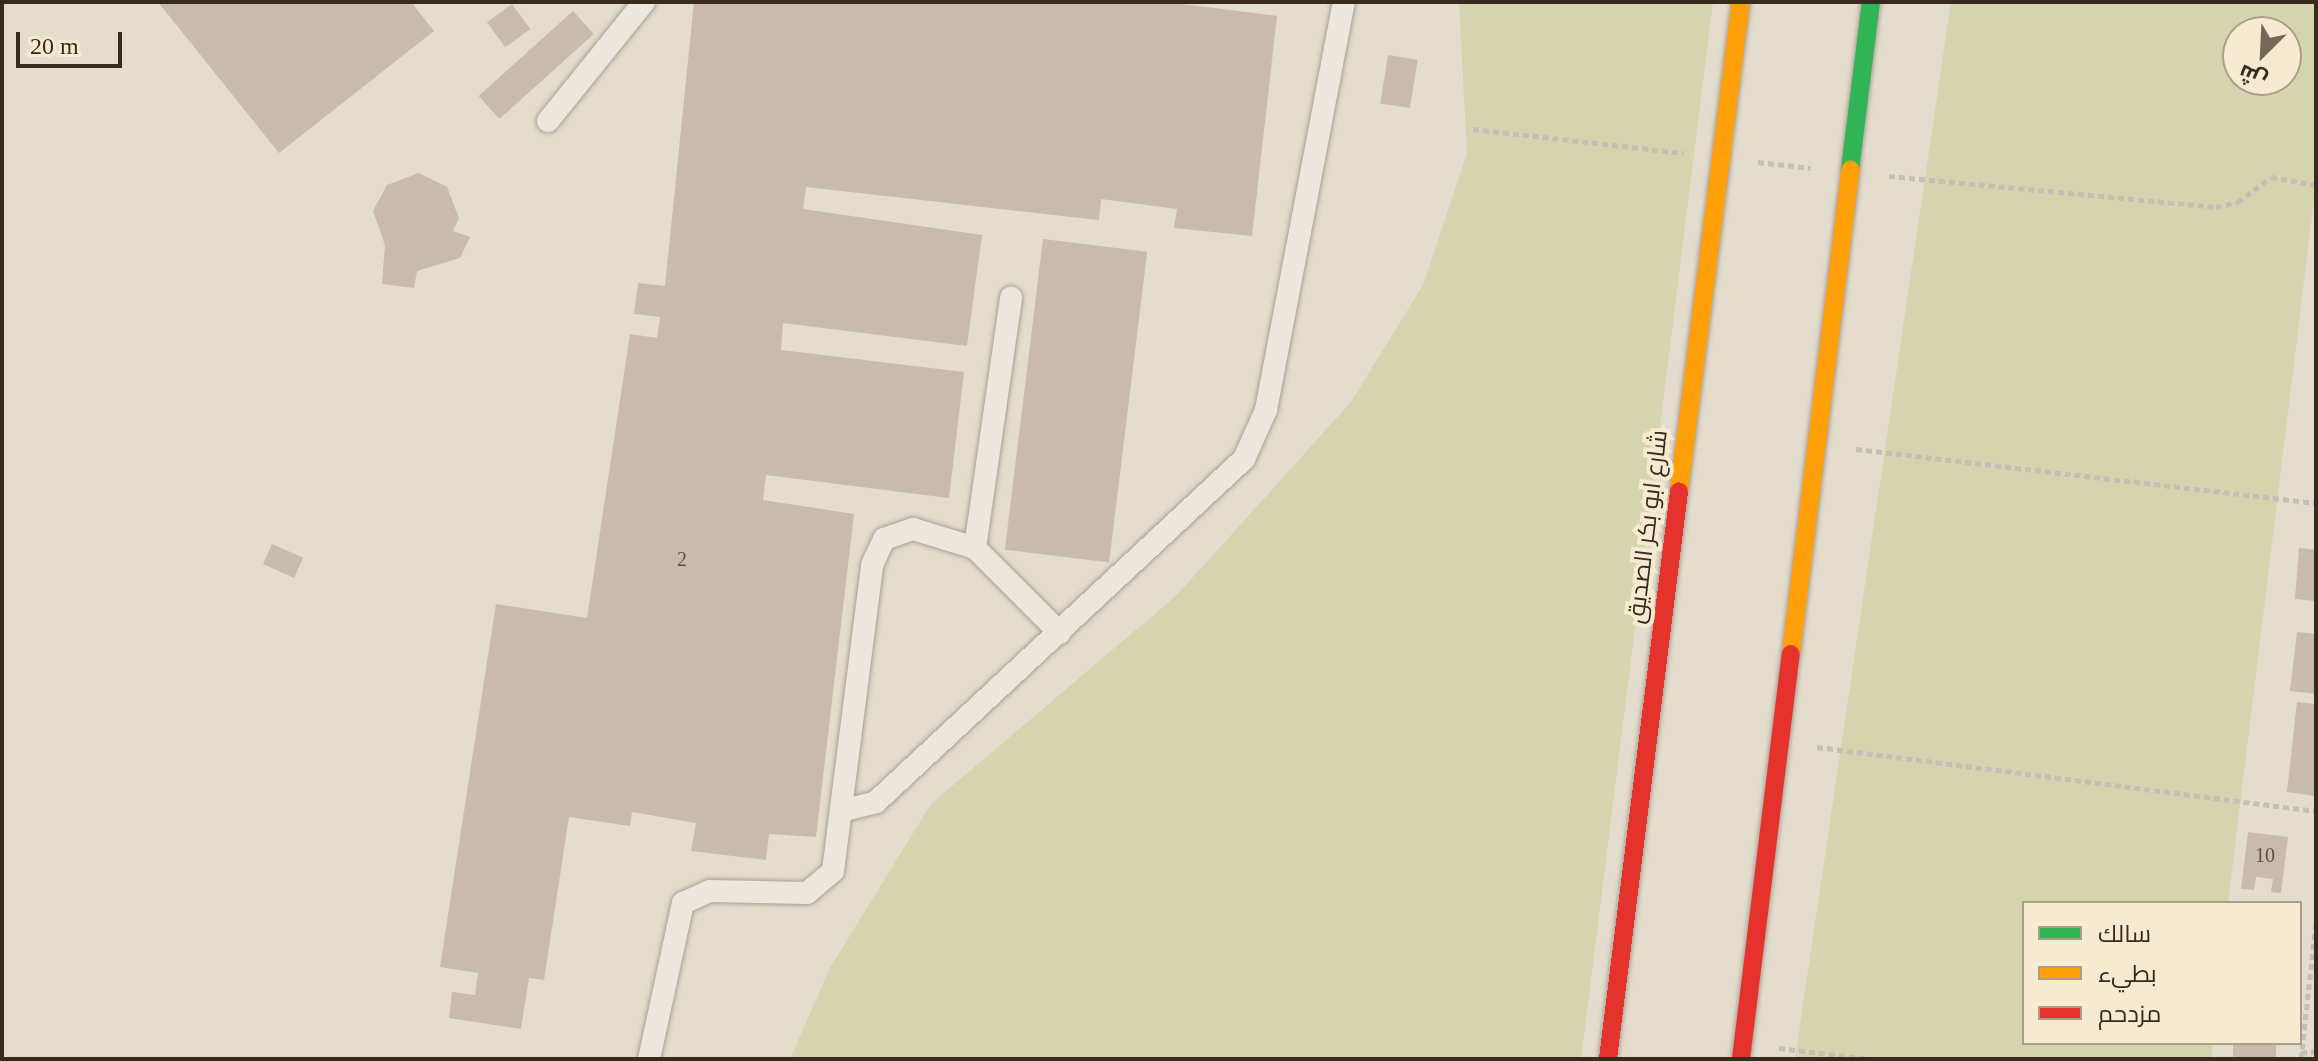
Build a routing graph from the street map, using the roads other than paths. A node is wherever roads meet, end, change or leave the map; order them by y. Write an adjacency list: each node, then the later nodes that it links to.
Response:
1 (644, 2): 5 (lane)
2 (1344, 2): 8 (lane)
3 (1741, 2): 12 (main road, شارع ابو بكر الصديق)
4 (1871, 2): 10 (main road)
5 (548, 121)
6 (1011, 298): 7 (lane)
7 (975, 548): 8 (lane); 9 (lane)
8 (1060, 633): 9 (lane)
9 (841, 811): 11 (lane)
10 (1742, 1051)
11 (649, 1059)
12 (1608, 1059)

